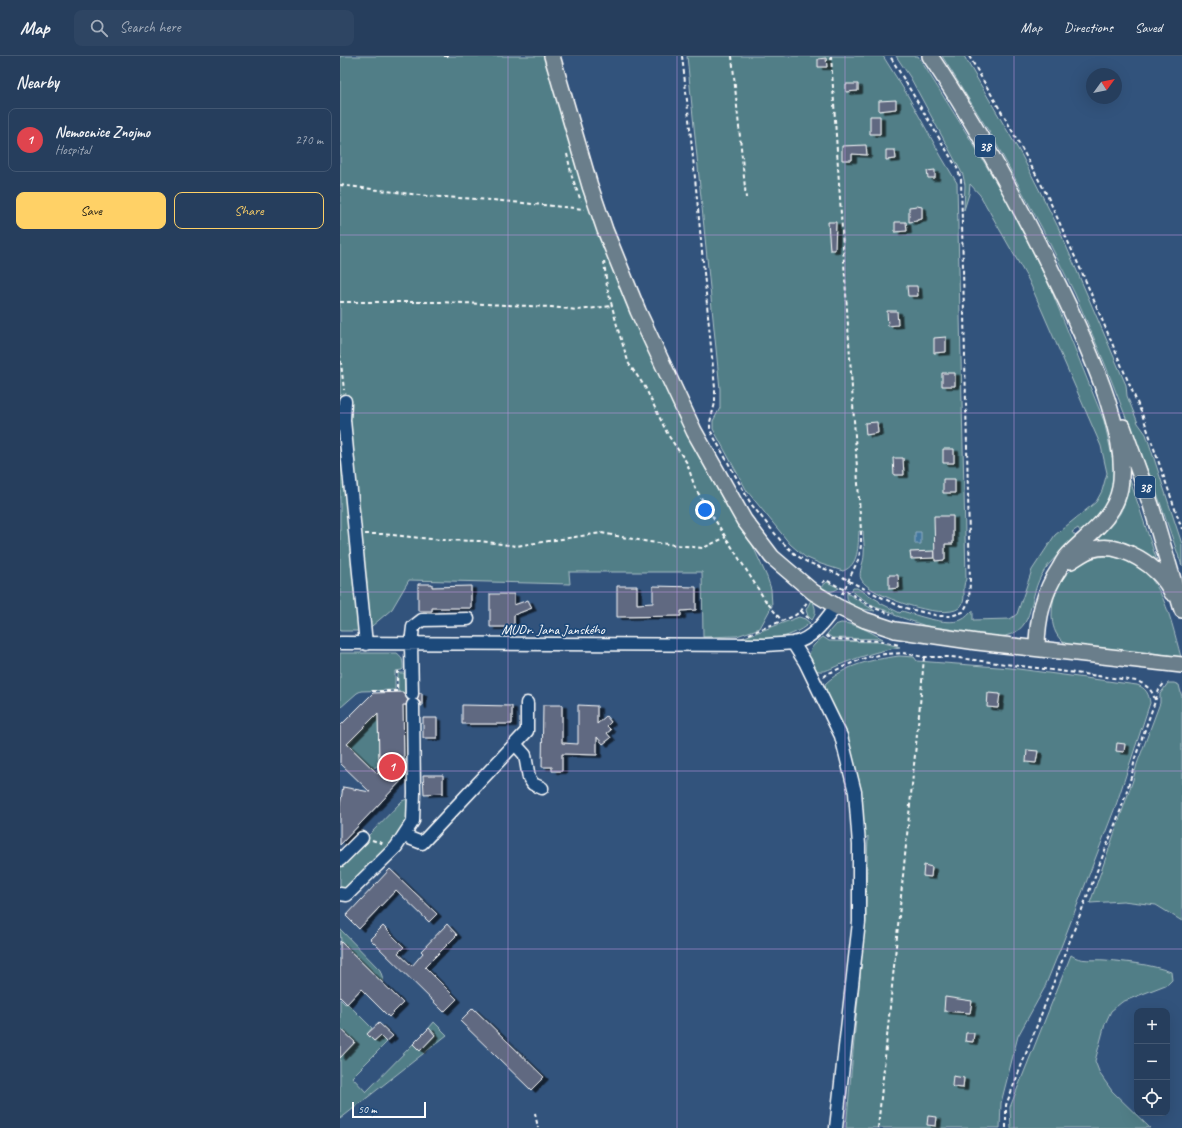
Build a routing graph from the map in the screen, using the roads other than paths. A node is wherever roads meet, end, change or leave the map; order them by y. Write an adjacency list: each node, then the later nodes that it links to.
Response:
1 (552, 56): 6 (main road)
2 (930, 56): 3 (main road, 38)
3 (1096, 368): 5 (main road); 7 (main road, 38)
4 (345, 401): 12 (street)
5 (1059, 568): 9 (main road); 14 (main road)
6 (836, 606): 10 (street); 14 (main road)
7 (1182, 610)
8 (468, 619): 13 (street)
9 (1182, 619)
10 (793, 643): 13 (street, MUDr. Jana Janského); 23 (street)
11 (340, 644): 12 (street, MUDr. Jana Janského)
12 (366, 644): 13 (street, MUDr. Jana Janského)
13 (411, 644): 19 (street)
14 (1037, 648): 15 (main road)
15 (1182, 665)
16 (527, 703): 17 (street)
17 (515, 744): 18 (street); 19 (street)
18 (542, 788)
19 (404, 836): 22 (street)
20 (362, 838): 21 (street)
21 (340, 860)
22 (343, 895)
23 (836, 1128)

